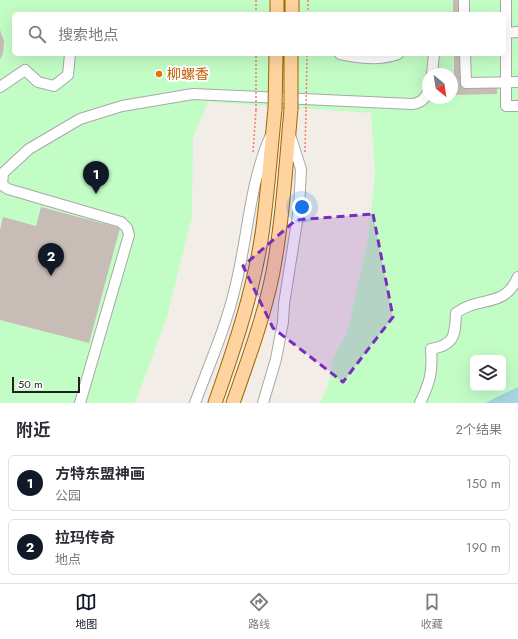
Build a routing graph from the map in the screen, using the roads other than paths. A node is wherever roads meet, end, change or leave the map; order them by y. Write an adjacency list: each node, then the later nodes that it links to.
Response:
1 (277, 0): 5 (main road)
2 (292, 0): 6 (main road)
3 (464, 0): 7 (street)
4 (506, 0): 8 (street)
5 (277, 12)
6 (292, 12)
7 (464, 12)
8 (506, 12)
9 (518, 32): 10 (street)
10 (506, 33)
11 (70, 56): 22 (street)
12 (276, 56): 25 (main road, bridge)
13 (291, 56): 26 (main road, bridge)
14 (351, 56): 15 (street)
15 (392, 56)
16 (434, 56): 19 (street)
17 (465, 56): 20 (street)
18 (505, 56): 20 (street)
19 (433, 68)
20 (506, 82): 21 (street); 24 (street)
21 (518, 82)
22 (0, 87)
23 (422, 101): 28 (street)
24 (518, 106)
25 (273, 130): 29 (street); 30 (main road)
26 (289, 132): 31 (main road); 32 (street)
27 (518, 277): 33 (street)
28 (80, 403)
29 (195, 403)
30 (215, 403)
31 (233, 403)
32 (263, 403)
33 (420, 403)

